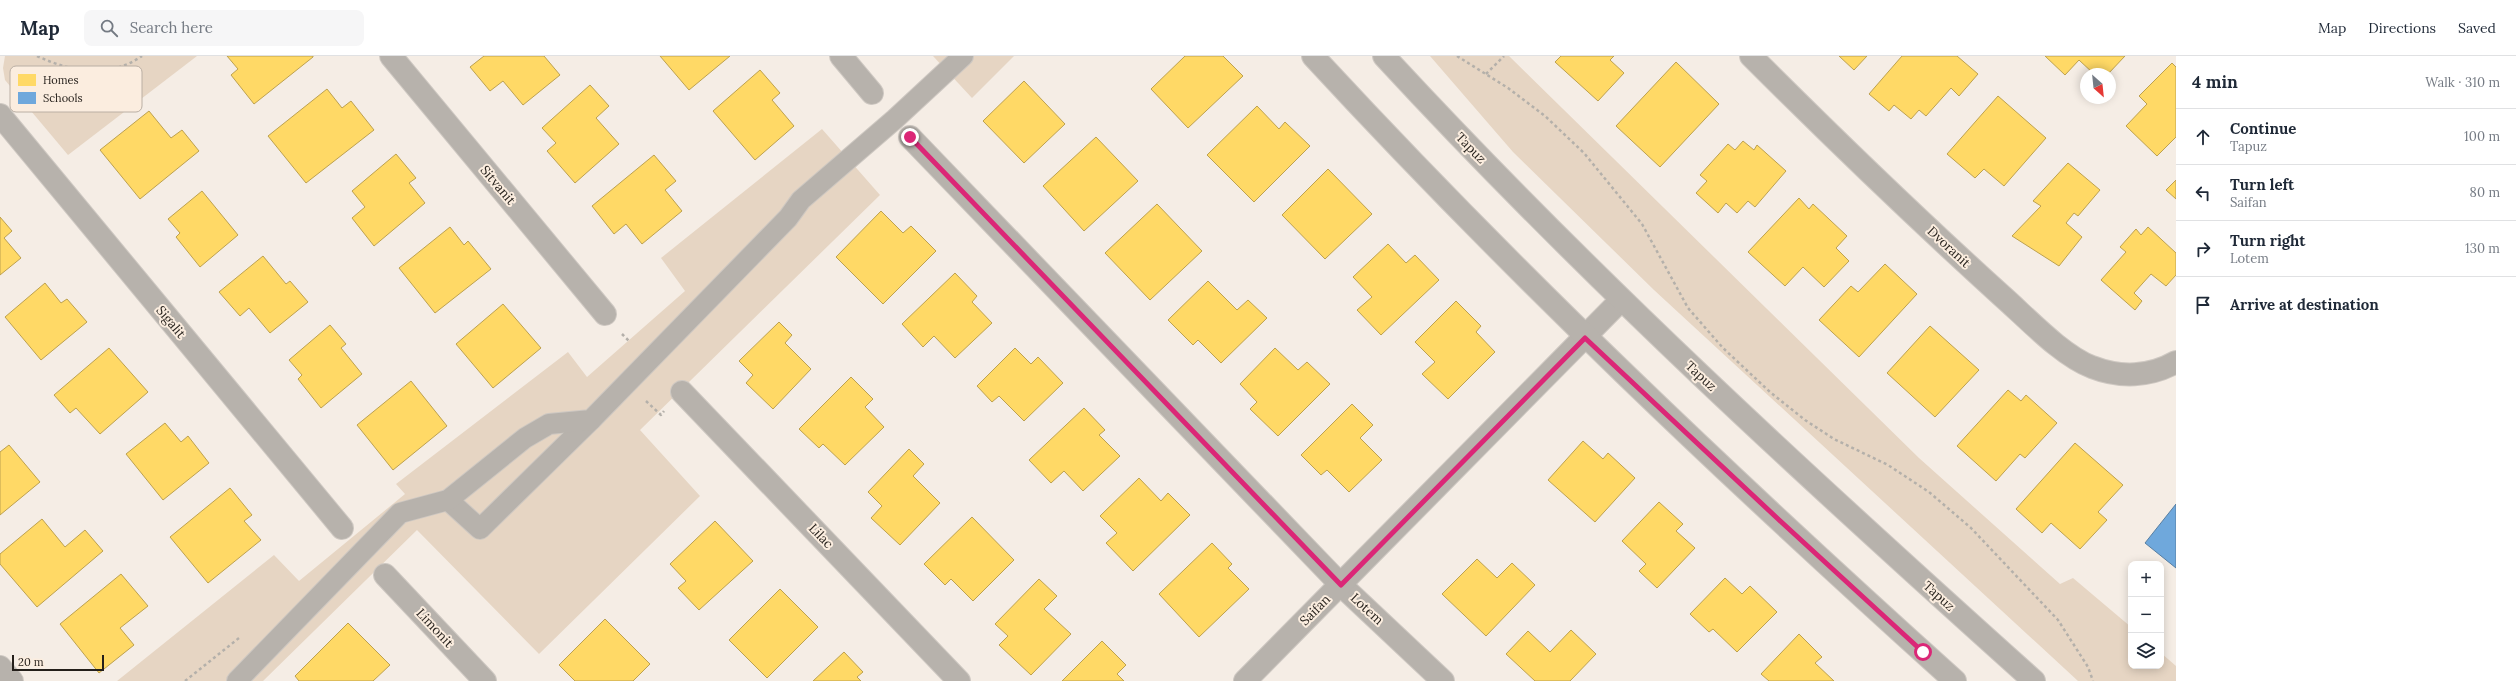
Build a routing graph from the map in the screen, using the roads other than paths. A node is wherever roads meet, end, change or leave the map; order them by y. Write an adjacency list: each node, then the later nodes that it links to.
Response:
1 (391, 56): 11 (street, Sitvanit)
2 (840, 56): 7 (street)
3 (963, 56): 15 (street)
4 (1313, 56): 12 (street)
5 (1384, 56): 10 (street, Tapuz)
6 (1751, 56): 13 (street, Dvoranit)
7 (872, 93)
8 (0, 116): 17 (street, Sigalit)
9 (910, 137): 19 (street, Lotem)
10 (1621, 300): 12 (street, Saifan); 28 (street, Tapuz)
11 (605, 314)
12 (1585, 338): 19 (street, Saifan); 27 (street)
13 (2176, 362)
14 (682, 392): 24 (street, Lilac)
15 (591, 420): 16 (street); 16 (street)
16 (448, 500): 22 (street)
17 (342, 528)
18 (385, 575): 23 (street, Limonit)
19 (1341, 585): 25 (street, Saifan); 26 (street, Lotem)
20 (0, 667): 21 (street)
21 (12, 681)
22 (236, 681)
23 (484, 681)
24 (960, 681)
25 (1245, 681)
26 (1443, 681)
27 (1955, 681)
28 (2034, 681)

